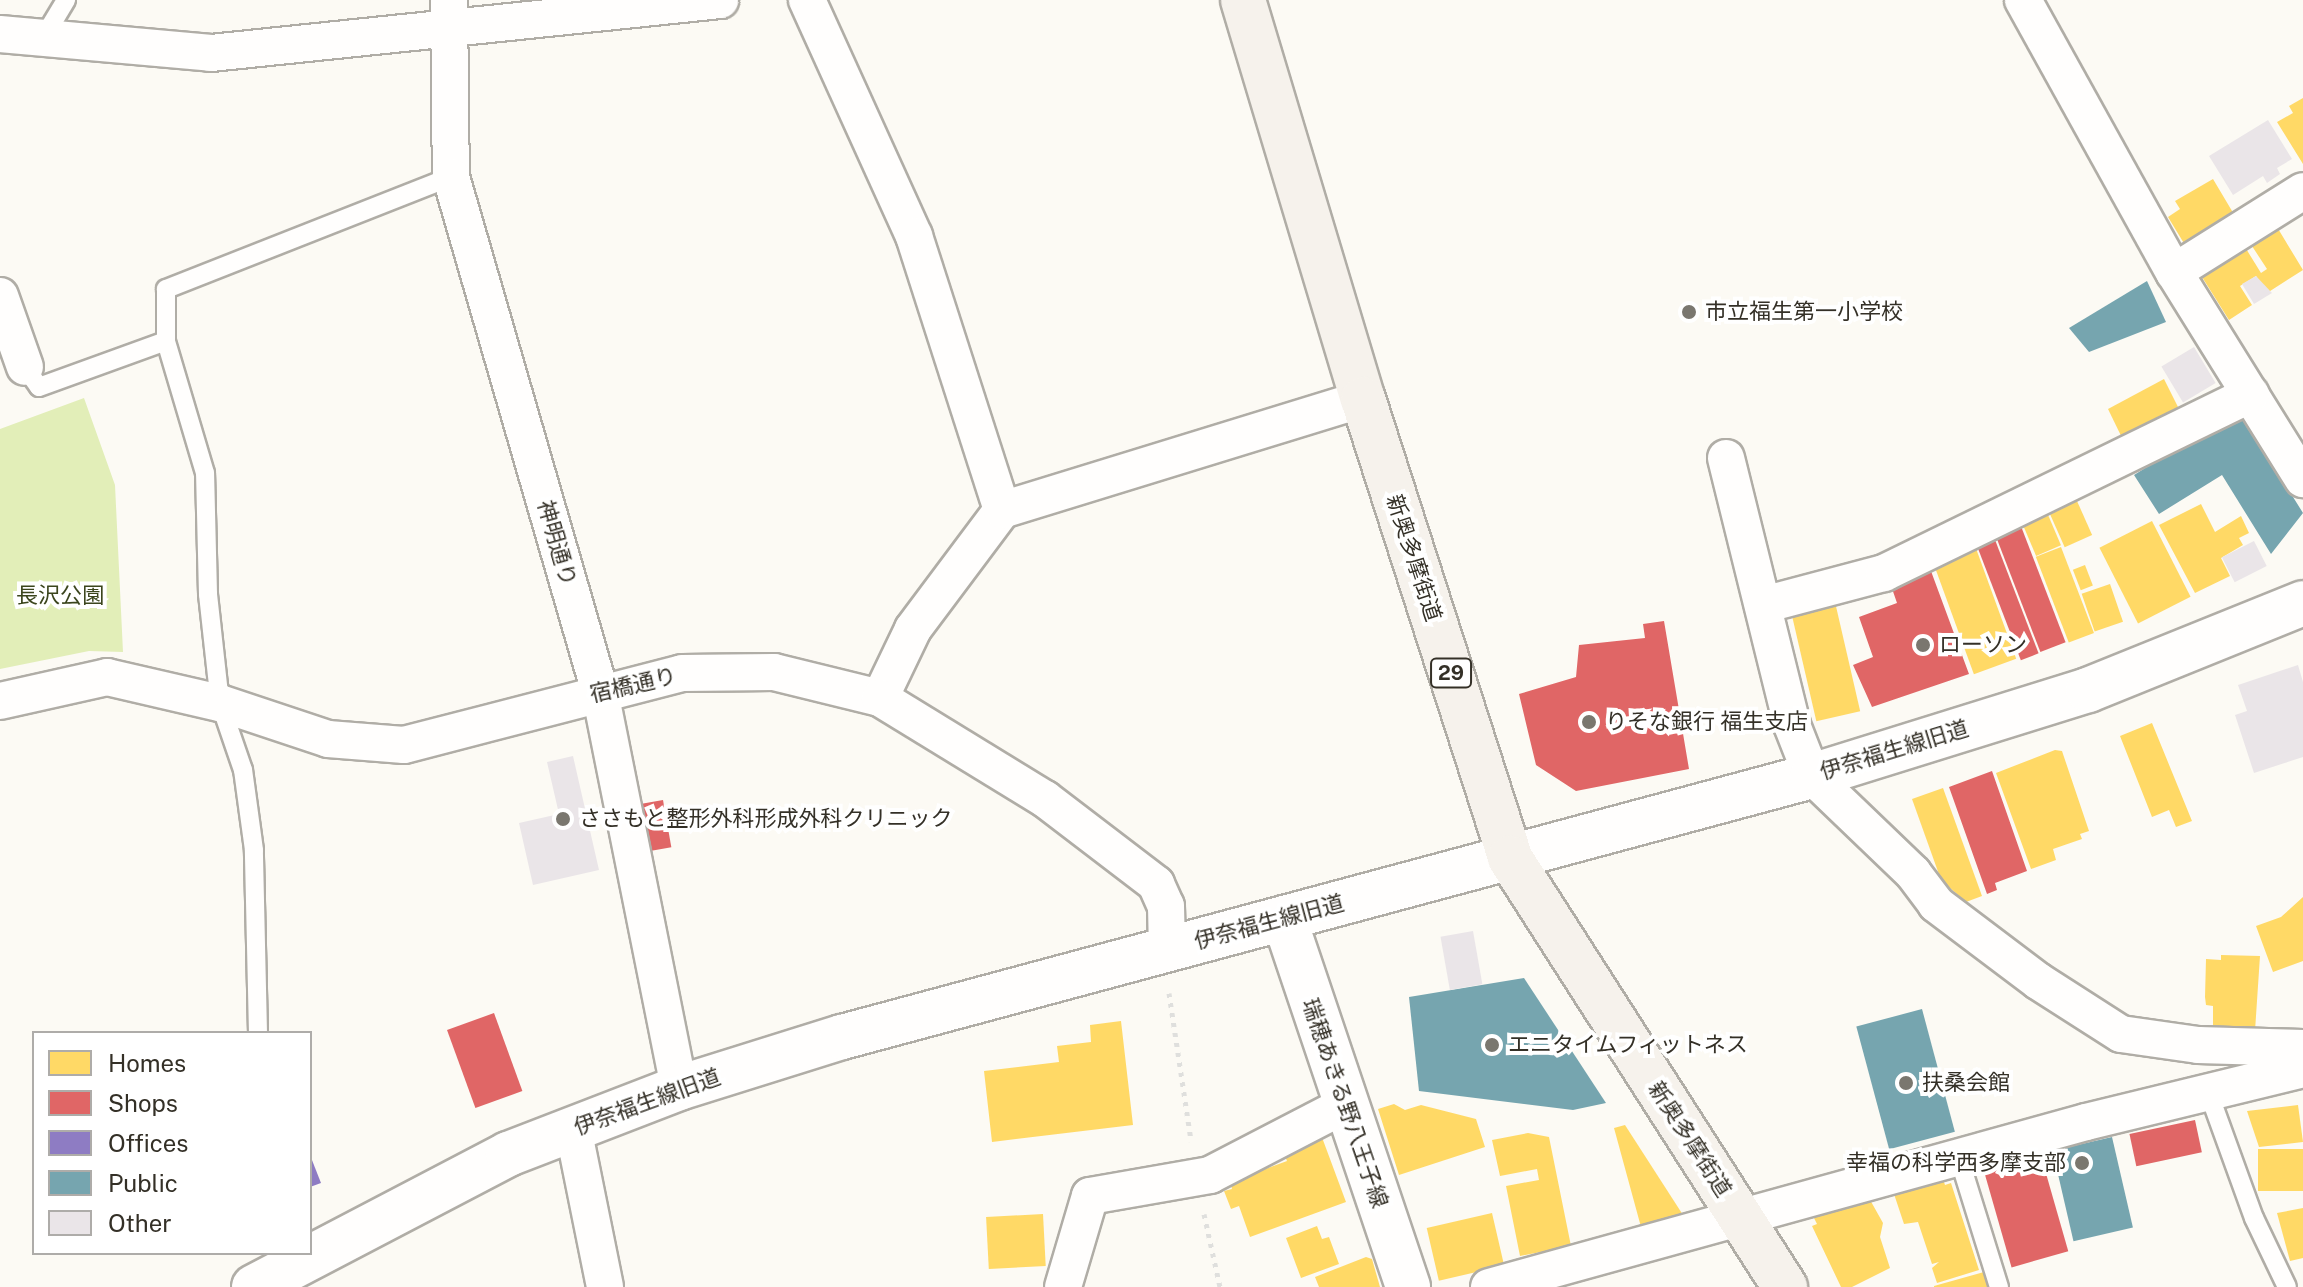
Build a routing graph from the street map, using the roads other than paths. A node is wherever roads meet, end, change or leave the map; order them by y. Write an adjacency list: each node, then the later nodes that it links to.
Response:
1 (66, 0): 8 (lane)
2 (720, 0): 6 (street)
3 (807, 0): 19 (street)
4 (1243, 0): 16 (main road, 新奥多摩街道 / 29)
5 (2026, 1): 11 (street)
6 (450, 12): 8 (street); 9 (street, 神明通り)
7 (0, 34): 8 (street)
8 (45, 35)
9 (451, 177): 13 (lane); 22 (street, 神明通り)
10 (2303, 191): 11 (street)
11 (2174, 272): 15 (street)
12 (0, 296): 14 (street)
13 (166, 341): 14 (lane); 25 (lane)
14 (25, 367)
15 (2251, 394): 18 (street); 21 (street)
16 (1363, 399): 19 (street); 27 (main road, 新奥多摩街道 / 29)
17 (1726, 458): 21 (street)
18 (2303, 479)
19 (1002, 510): 23 (street)
20 (2303, 603): 26 (street, 伊奈福生線旧道)
21 (1763, 605): 26 (street)
22 (600, 692): 23 (street, 宿橋通り); 25 (street, 宿橋通り); 34 (street, 神明通り)
23 (880, 698): 29 (street, 宿橋通り)
24 (0, 701): 25 (street, 宿橋通り)
25 (220, 703): 30 (lane)
26 (1812, 776): 27 (street, 伊奈福生線旧道); 31 (street)
27 (1510, 858): 28 (street, 伊奈福生線旧道); 39 (main road, 新奥多摩街道 / 29)
28 (1284, 918): 29 (street, 伊奈福生線旧道); 36 (street, 瑞穂あきる野八王子線)
29 (1167, 949): 34 (street, 伊奈福生線旧道)
30 (258, 1031)
31 (2176, 1043): 32 (street); 35 (street)
32 (2303, 1048)
33 (2303, 1069): 35 (street)
34 (679, 1088): 37 (street, 伊奈福生線旧道)
35 (2199, 1093): 38 (street); 49 (lane)
36 (1343, 1106): 44 (street); 45 (street, 瑞穂あきる野八王子線)
37 (573, 1128): 40 (street, 伊奈福生線旧道); 43 (street)
38 (1959, 1158): 39 (street); 48 (lane)
39 (1741, 1218): 46 (street); 47 (main road, 新奥多摩街道 / 29)
40 (312, 1251)
41 (304, 1255): 42 (street, 伊奈福生線旧道)
42 (260, 1277)
43 (605, 1287)
44 (1063, 1287)
45 (1408, 1287)
46 (1489, 1287)
47 (1785, 1287)
48 (1999, 1287)
49 (2287, 1287)

